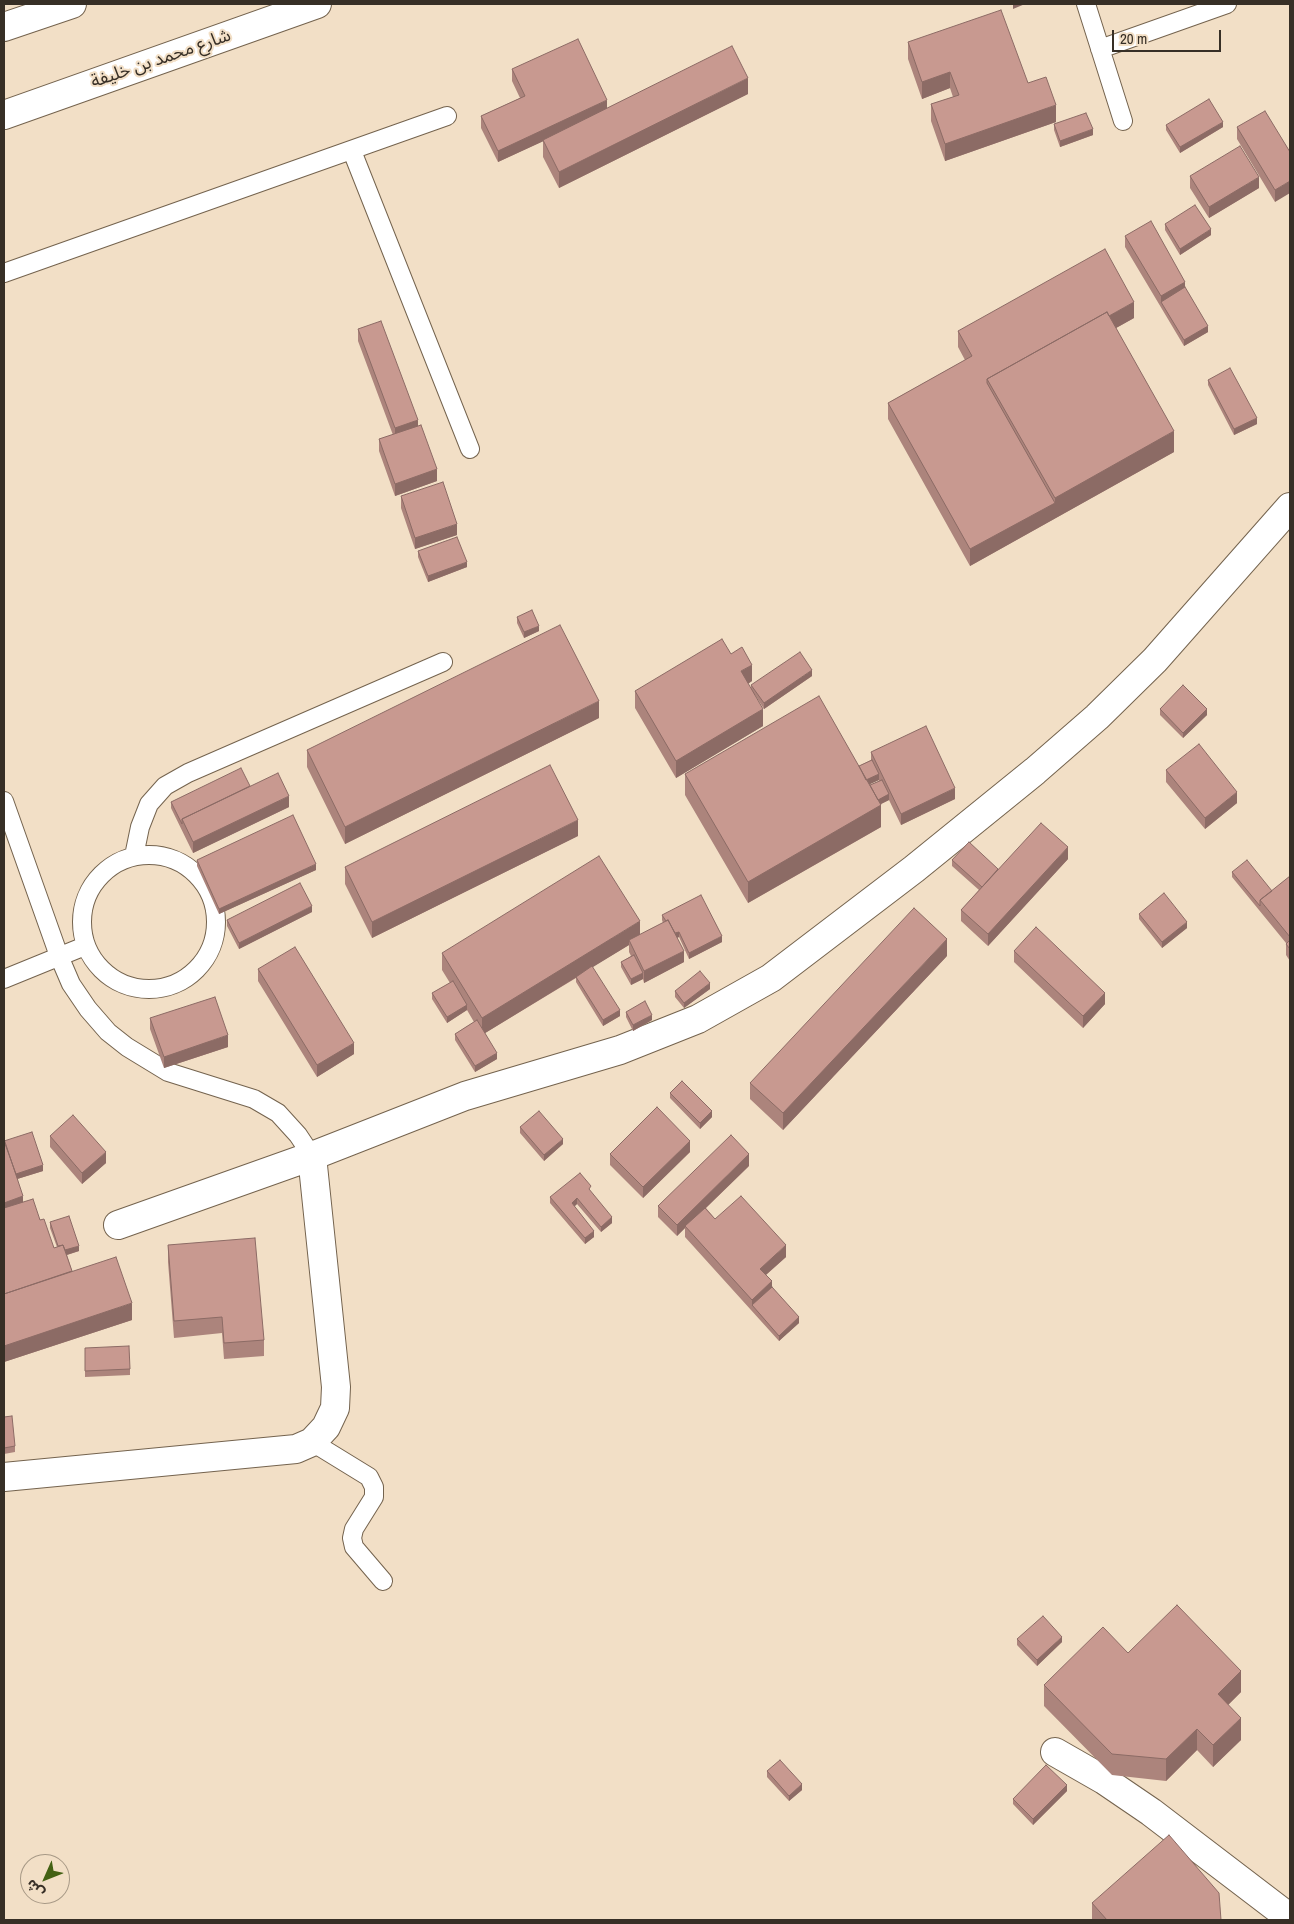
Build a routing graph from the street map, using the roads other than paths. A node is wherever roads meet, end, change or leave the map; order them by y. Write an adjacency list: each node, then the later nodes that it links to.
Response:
1 (72, 4): 5 (main road)
2 (317, 4): 7 (main road, شارع محمد بن خليفة)
3 (1086, 4): 6 (lane)
4 (1227, 4): 6 (lane)
5 (4, 27)
6 (1100, 49): 9 (lane)
7 (4, 115)
8 (447, 116): 10 (lane)
9 (1123, 121)
10 (352, 151): 11 (lane); 12 (lane)
11 (4, 273)
12 (470, 449)
13 (1290, 508): 20 (main road)
14 (444, 662): 16 (lane)
15 (4, 801): 18 (lane)
16 (134, 856): 17 (lane); 17 (lane)
17 (86, 946): 18 (lane)
18 (59, 956): 19 (lane); 20 (lane)
19 (4, 979)
20 (312, 1156): 21 (main road); 22 (main road)
21 (118, 1225)
22 (312, 1442): 23 (main road); 24 (lane)
23 (4, 1477)
24 (383, 1581)
25 (1055, 1752): 26 (main road)
26 (1290, 1918)

